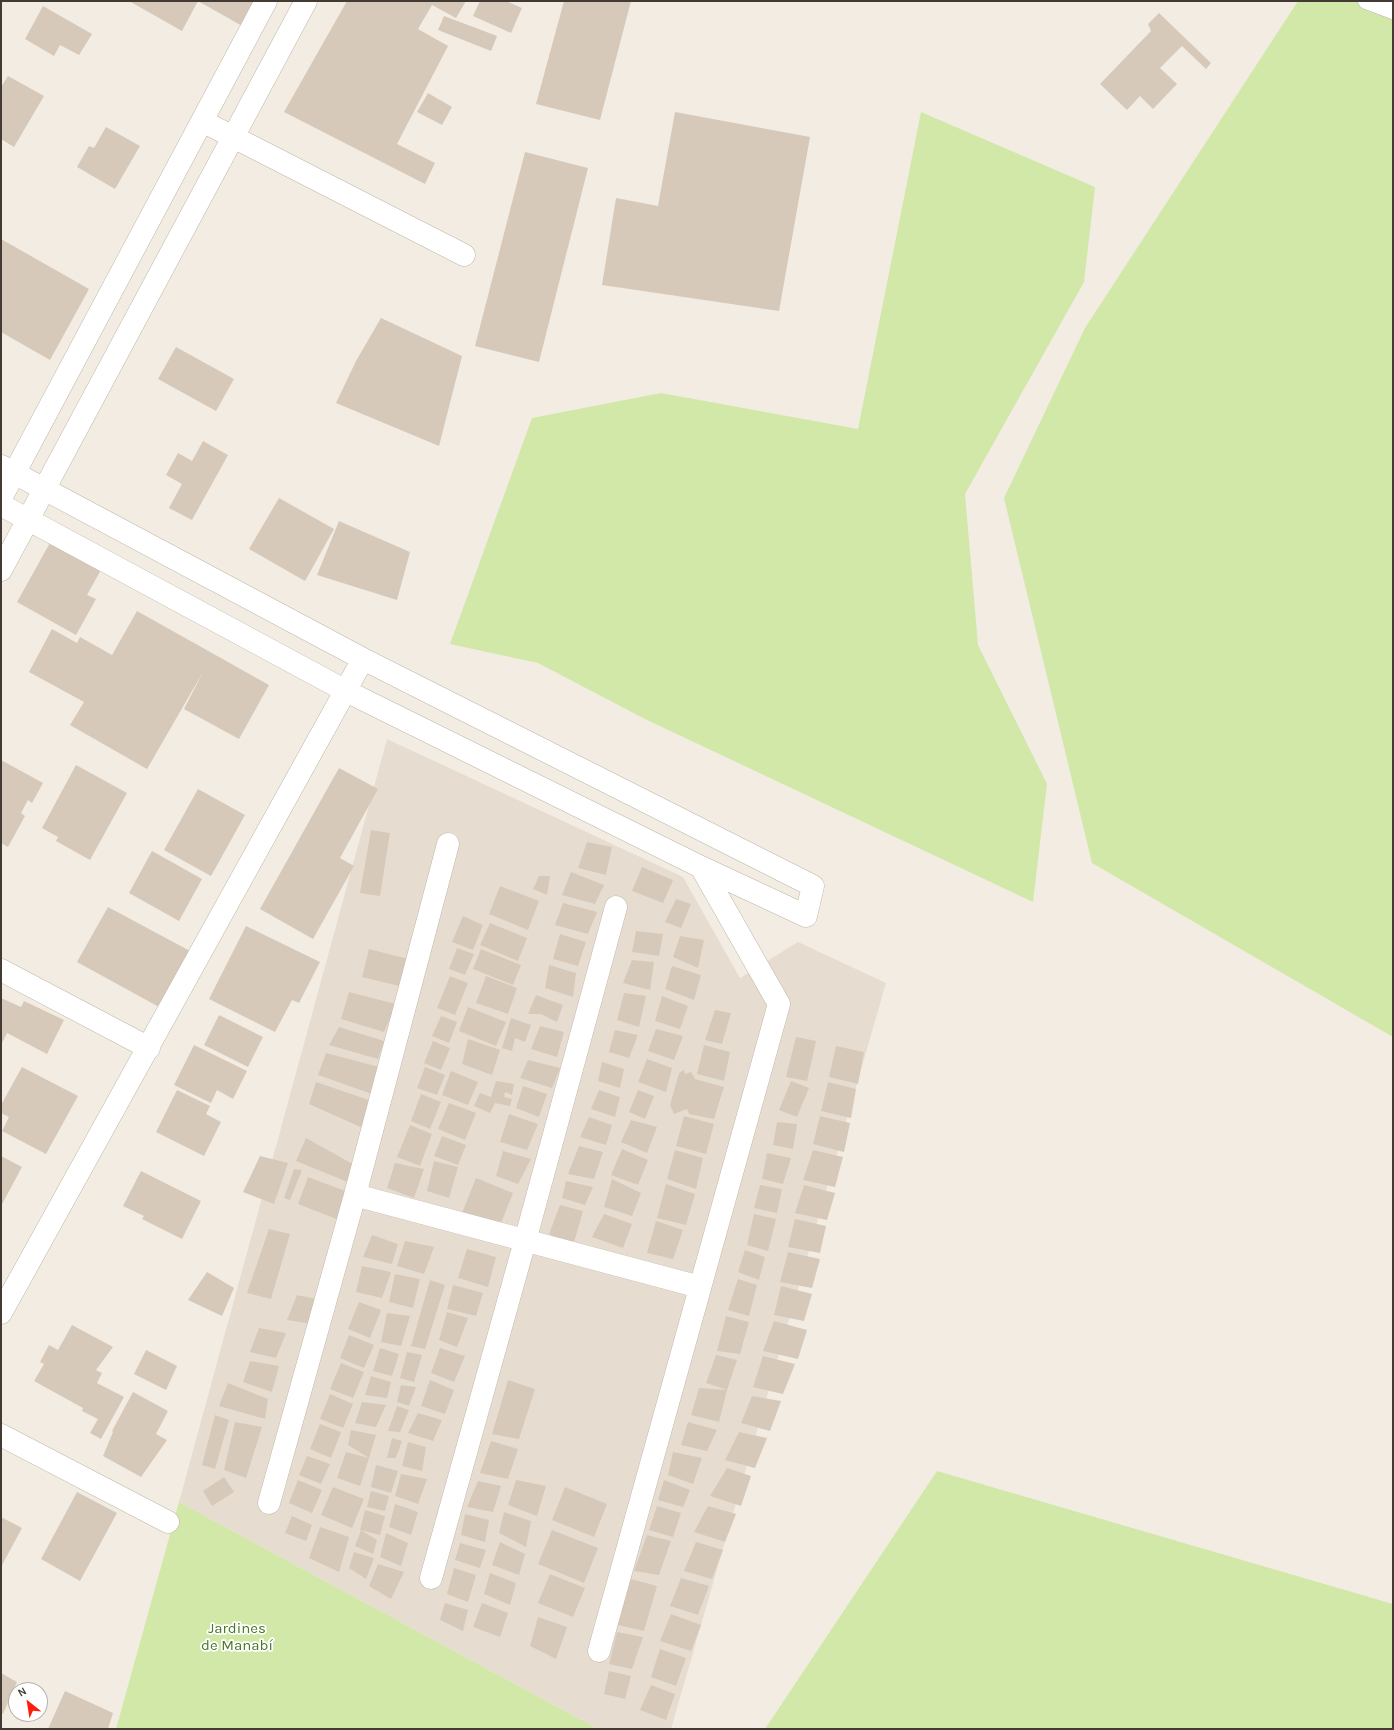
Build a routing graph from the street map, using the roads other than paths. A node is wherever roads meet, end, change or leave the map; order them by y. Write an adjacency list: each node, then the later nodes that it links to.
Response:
1 (266, 1): 5 (street)
2 (306, 1): 6 (street)
3 (1366, 1): 4 (lane)
4 (1393, 11)
5 (202, 121): 6 (street); 8 (street)
6 (234, 136): 7 (street); 9 (street)
7 (464, 255)
8 (8, 469): 9 (street); 10 (street)
9 (45, 490): 12 (street); 14 (street)
10 (1, 498)
11 (1, 505): 12 (street)
12 (29, 520): 13 (street); 15 (street)
13 (1, 570)
14 (363, 659): 15 (street); 17 (street)
15 (346, 690): 17 (street); 20 (street)
16 (448, 844): 21 (street)
17 (701, 867): 23 (street)
18 (616, 906): 22 (street)
19 (1, 970): 20 (street)
20 (148, 1048): 24 (street)
21 (355, 1195): 22 (street); 26 (street)
22 (525, 1241): 23 (street); 28 (street)
23 (700, 1287): 29 (street)
24 (1, 1313)
25 (1, 1435): 27 (street)
26 (269, 1503)
27 (168, 1522)
28 (431, 1578)
29 (599, 1651)

